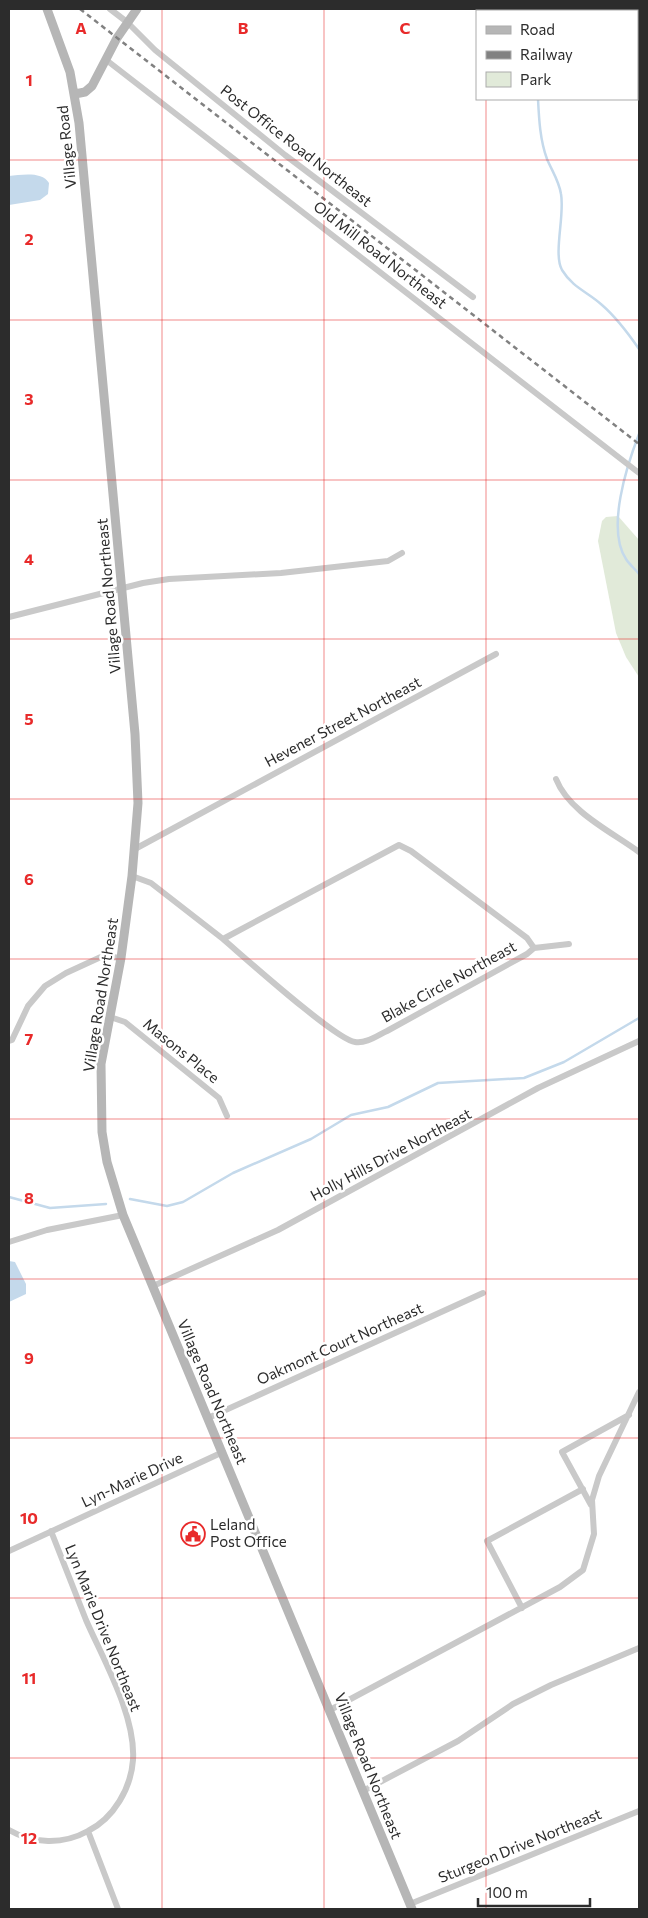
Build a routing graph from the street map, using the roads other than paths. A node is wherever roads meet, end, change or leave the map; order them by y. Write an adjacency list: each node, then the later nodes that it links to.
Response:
1 (47, 9): 6 (main road, Village Road)
2 (110, 9): 4 (street, Post Office Road Northeast)
3 (137, 9): 4 (main road)
4 (128, 22): 5 (main road); 8 (street, Post Office Road Northeast)
5 (106, 59): 6 (main road); 9 (street, Old Mill Road Northeast)
6 (75, 94): 7 (main road, Village Road)
7 (90, 237): 11 (main road, Village Road Northeast)
8 (473, 297)
9 (638, 472)
10 (402, 553): 11 (street)
11 (122, 590): 12 (street); 15 (main road, Village Road Northeast)
12 (9, 617)
13 (496, 654): 15 (street, Hevener Street Northeast)
14 (556, 780): 16 (street)
15 (135, 849): 17 (main road, Village Road Northeast)
16 (639, 852)
17 (132, 876): 18 (street, Blake Circle Northeast); 21 (main road, Village Road Northeast)
18 (222, 939): 20 (street, Blake Circle Northeast); 20 (street, Blake Circle Northeast)
19 (569, 944): 20 (street)
20 (534, 948)
21 (121, 958): 22 (main road, Village Road Northeast); 24 (street)
22 (110, 1017): 25 (street, Masons Place); 26 (main road, Village Road Northeast)
23 (639, 1041): 28 (street, Holly Hills Drive Northeast)
24 (9, 1042)
25 (227, 1116)
26 (123, 1214): 27 (street); 28 (main road, Village Road Northeast)
27 (9, 1242)
28 (153, 1286): 32 (main road, Village Road Northeast)
29 (483, 1293): 32 (street, Oakmont Court Northeast)
30 (639, 1392): 31 (street)
31 (629, 1415): 34 (street); 35 (street)
32 (208, 1418): 33 (main road, Village Road Northeast)
33 (223, 1452): 36 (street, Lyn-Marie Drive); 40 (main road, Village Road Northeast)
34 (583, 1489): 35 (street); 38 (street)
35 (592, 1506): 38 (street)
36 (51, 1531): 37 (street, Lyn Marie Drive Northeast); 44 (street, Lyn Marie Drive Northeast)
37 (9, 1551)
38 (522, 1608): 40 (street)
39 (639, 1648): 41 (street)
40 (330, 1710): 41 (main road, Village Road Northeast)
41 (363, 1791): 45 (main road, Village Road Northeast)
42 (639, 1811): 45 (street, Sturgeon Drive Northeast)
43 (9, 1830): 44 (street, Lyn Marie Drive Northeast)
44 (88, 1831): 46 (street)
45 (411, 1907)
46 (118, 1909)

